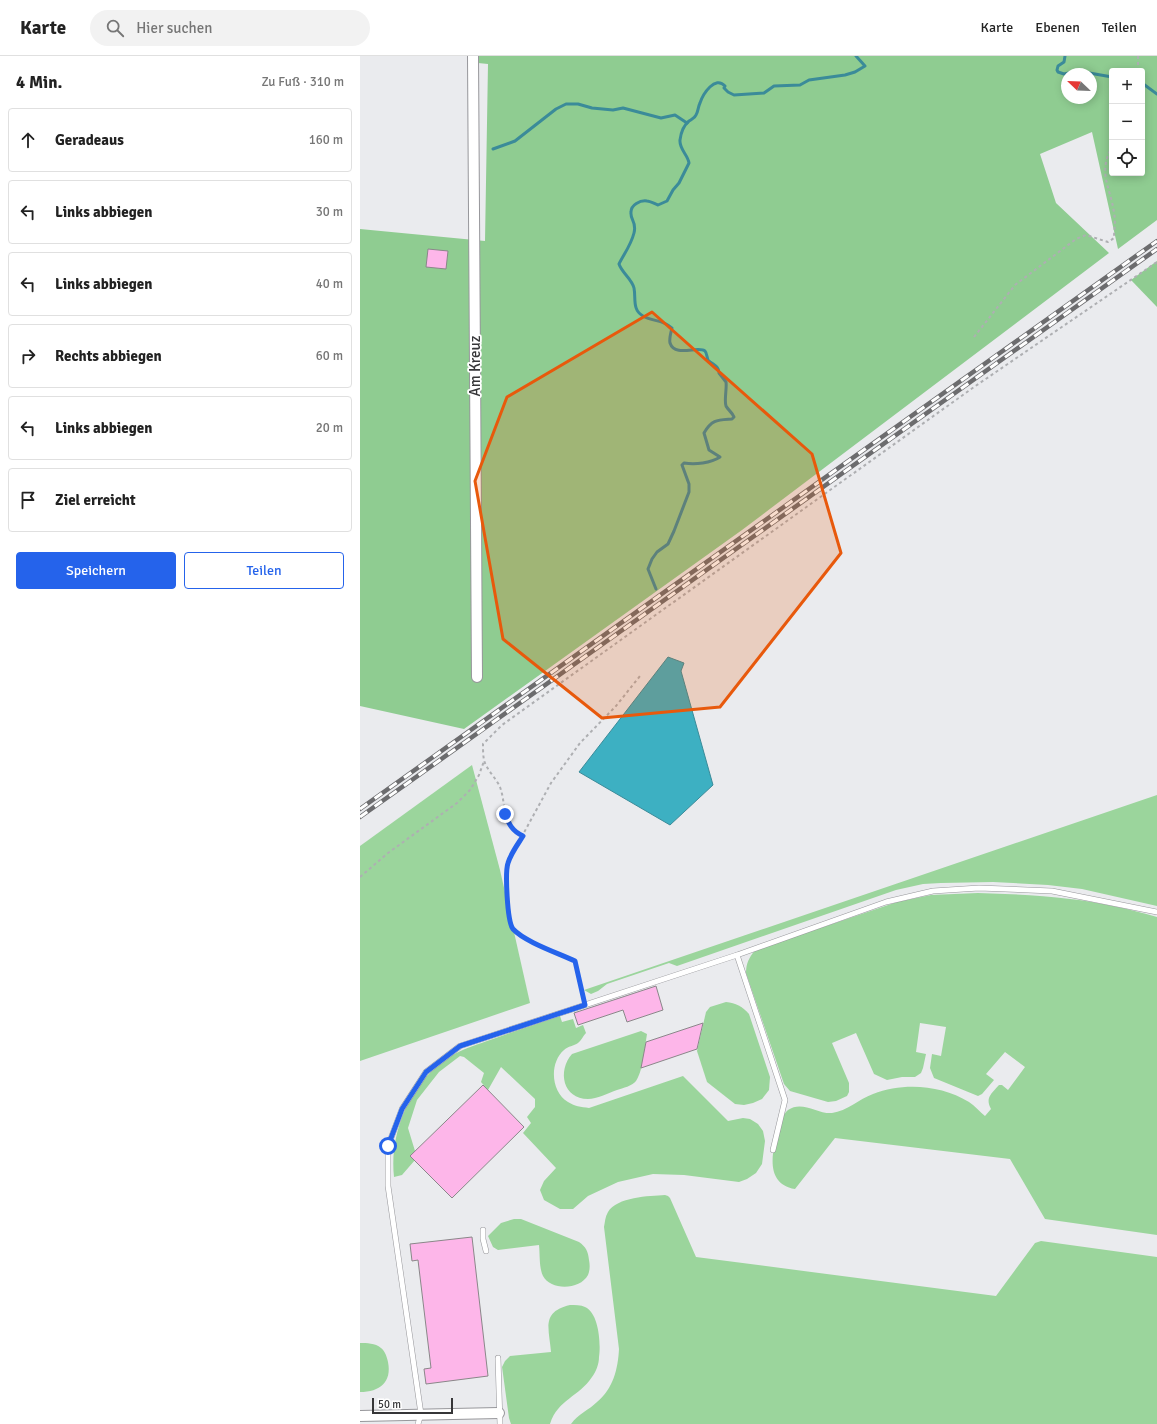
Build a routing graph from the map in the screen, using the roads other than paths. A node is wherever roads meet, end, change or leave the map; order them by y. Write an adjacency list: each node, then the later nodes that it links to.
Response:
1 (473, 56): 2 (street, Am Kreuz)
2 (477, 677)
3 (1157, 912): 4 (lane)
4 (738, 955): 5 (lane); 11 (lane)
5 (773, 1150)
6 (483, 1230): 7 (lane)
7 (486, 1251)
8 (498, 1358): 9 (lane)
9 (499, 1413): 11 (street); 12 (lane)
10 (360, 1416): 11 (street)
11 (420, 1419)
12 (500, 1424)

